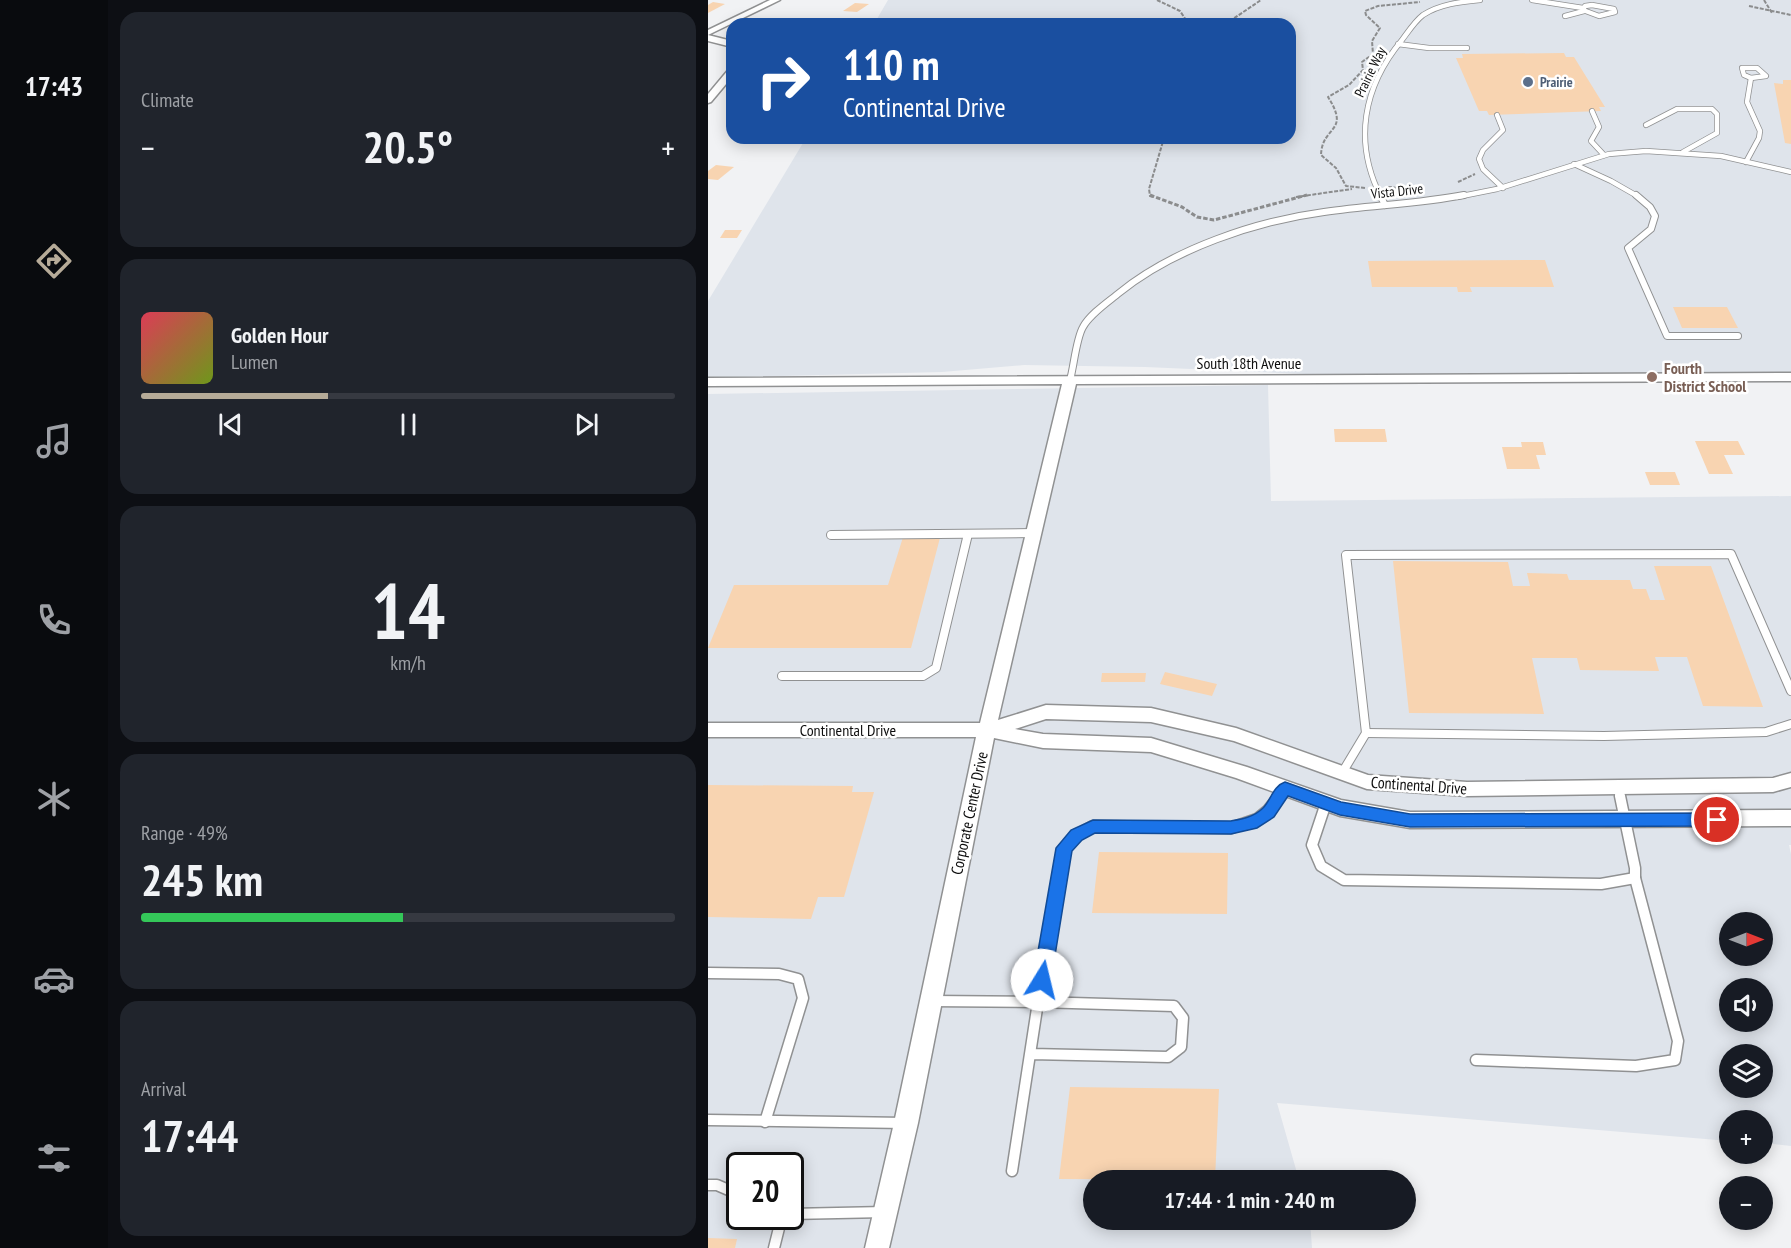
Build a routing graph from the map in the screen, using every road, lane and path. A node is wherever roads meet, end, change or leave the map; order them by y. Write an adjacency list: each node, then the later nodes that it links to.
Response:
1 (776, 0): 13 (street)
2 (1157, 0): 14 (path)
3 (1261, 0): 15 (path)
4 (1480, 0): 20 (lane, Prairie Way)
5 (1532, 0): 9 (lane)
6 (1764, 0): 10 (path)
7 (1427, 1): 36 (path)
8 (1749, 6): 10 (path)
9 (1584, 10): 9 (lane); 12 (lane)
10 (1771, 11): 11 (path)
11 (1791, 15)
12 (1565, 16)
13 (739, 18)
14 (1187, 18)
15 (1234, 18)
16 (726, 24): 17 (street)
17 (708, 33)
18 (708, 38): 19 (street)
19 (726, 42)
20 (1398, 44): 21 (lane); 37 (lane, Prairie Way)
21 (1467, 48)
22 (726, 78): 24 (street)
23 (1751, 78): 31 (lane)
24 (708, 100)
25 (1592, 111): 30 (lane)
26 (1497, 115): 33 (lane)
27 (1646, 125): 29 (lane)
28 (1162, 144): 36 (path)
29 (1683, 152): 30 (lane, Vista Drive); 31 (lane, Vista Drive)
30 (1604, 155): 32 (lane, Vista Drive)
31 (1746, 162): 34 (lane, Vista Drive)
32 (1574, 164): 38 (lane, Vista Drive); 41 (lane)
33 (1486, 172): 35 (path); 38 (lane)
34 (1791, 172)
35 (1453, 186)
36 (1356, 188): 37 (path)
37 (1376, 188): 39 (path); 40 (lane, Prairie Way)
38 (1503, 188): 40 (lane, Vista Drive)
39 (1421, 190)
40 (1385, 205): 43 (lane, Vista Drive)
41 (1738, 336)
42 (1791, 378): 43 (street, South 18th Avenue)
43 (1070, 380): 44 (street, South 18th Avenue); 45 (street, Corporate Center Drive)
44 (708, 382)
45 (1034, 533): 46 (lane); 52 (street, Corporate Center Drive)
46 (968, 534): 47 (lane); 48 (lane)
47 (831, 535)
48 (782, 676)
49 (1791, 691): 53 (lane)
50 (1791, 724): 53 (lane)
51 (708, 730): 52 (street, Continental Drive)
52 (987, 730): 54 (street, Continental Drive); 57 (street, Continental Drive); 63 (street, Corporate Center Drive)
53 (1366, 733): 54 (lane)
54 (1342, 773): 56 (street, Continental Drive)
55 (1791, 780): 56 (street, Continental Drive)
56 (1618, 787): 60 (lane)
57 (1285, 788): 58 (street, Continental Drive); 64 (lane)
58 (1326, 803): 60 (street, Continental Drive); 61 (lane)
59 (1791, 818): 60 (street, Continental Drive)
60 (1624, 820): 61 (lane)
61 (1635, 878): 66 (lane)
62 (708, 973): 68 (lane)
63 (930, 1002): 64 (lane); 69 (street, Corporate Center Drive)
64 (1038, 1002): 65 (lane); 65 (lane)
65 (1031, 1054): 70 (lane)
66 (1476, 1060)
67 (708, 1120): 68 (lane)
68 (765, 1122): 69 (lane)
69 (906, 1123): 73 (street, Corporate Center Drive)
70 (1012, 1171)
71 (708, 1185): 72 (lane)
72 (726, 1189)
73 (885, 1212): 74 (lane); 77 (street, Corporate Center Drive)
74 (804, 1214)
75 (778, 1230): 76 (lane)
76 (774, 1248)
77 (877, 1248)

